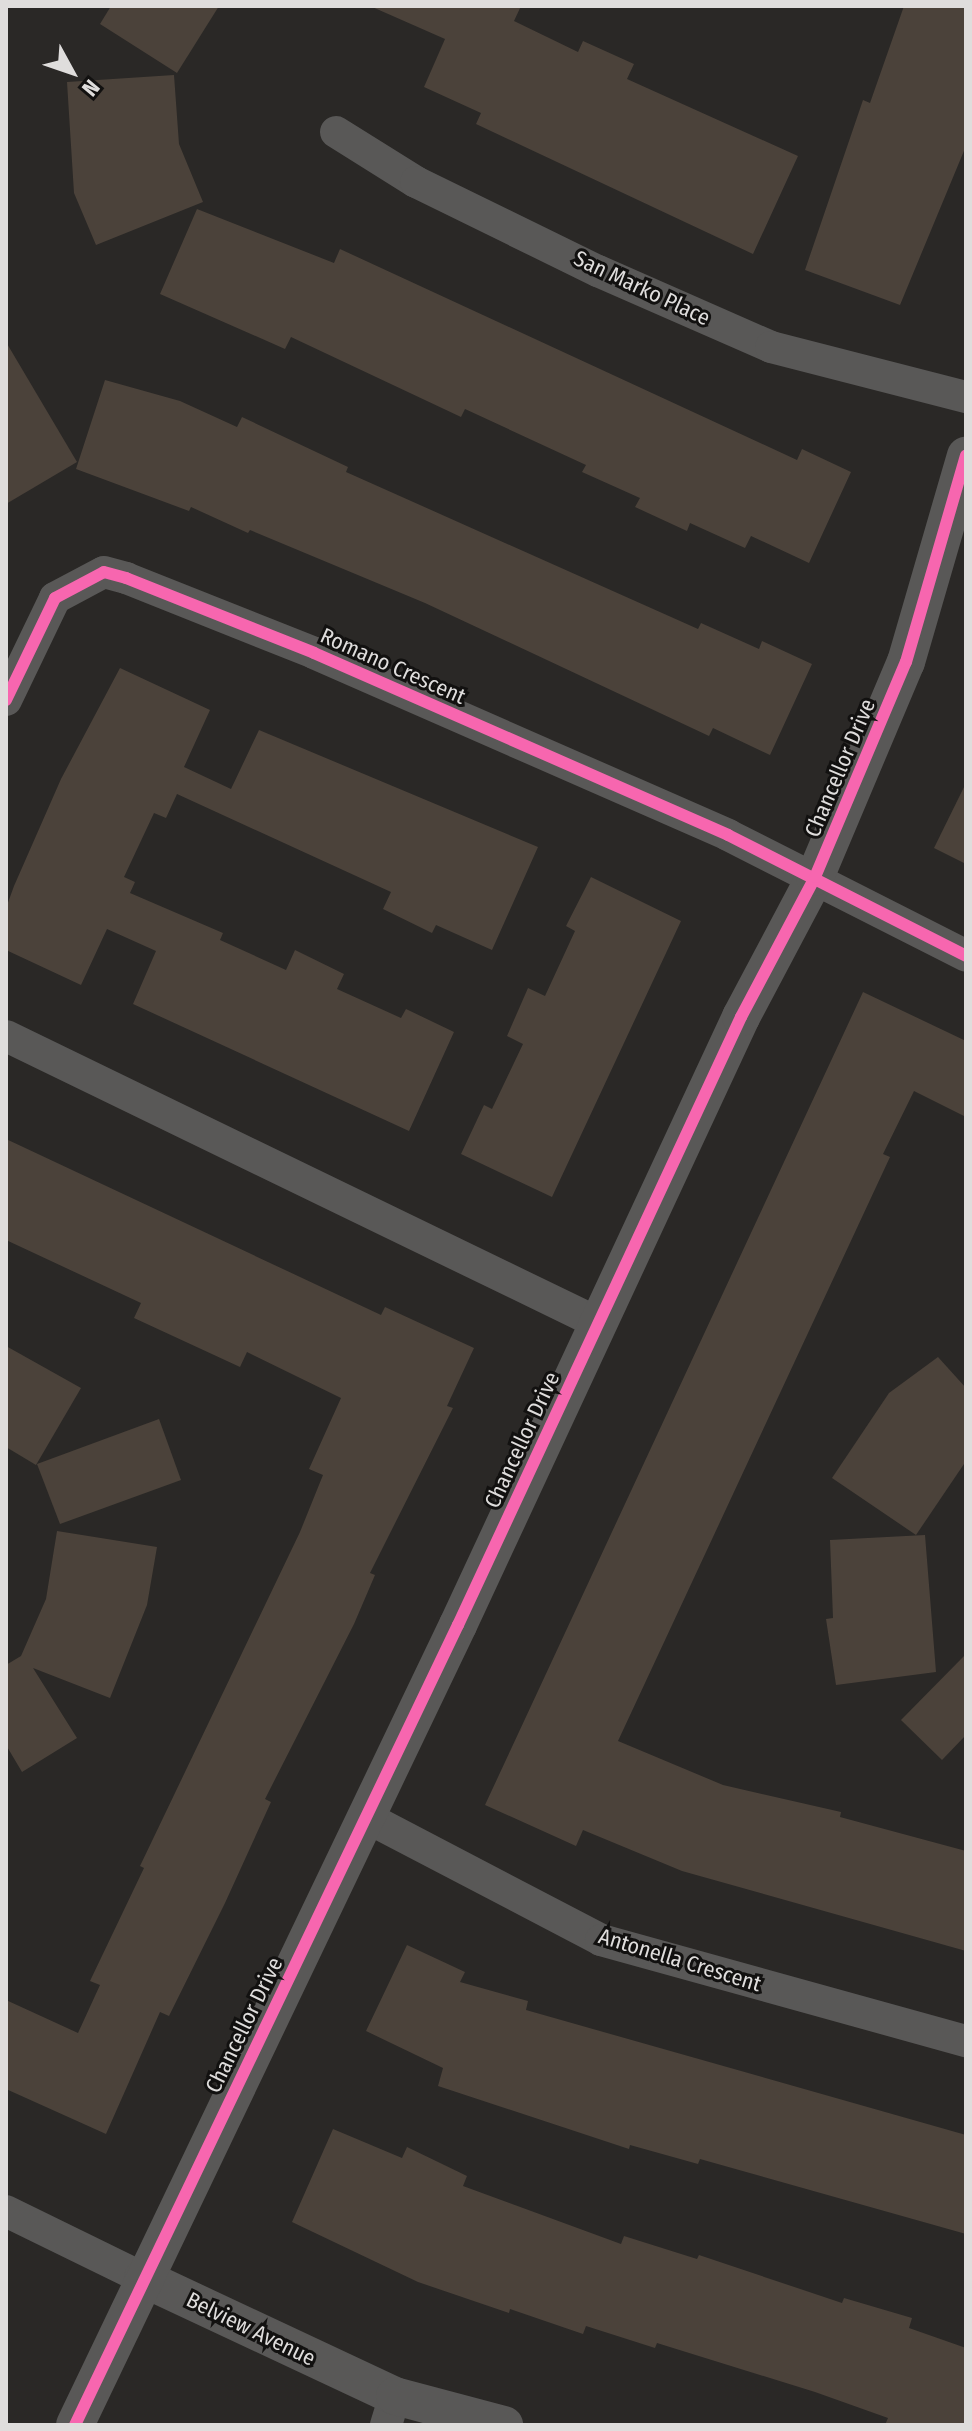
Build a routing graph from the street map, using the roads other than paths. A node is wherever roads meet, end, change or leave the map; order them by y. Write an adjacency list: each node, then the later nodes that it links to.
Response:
1 (336, 132): 2 (street, San Marko Place)
2 (966, 397)
3 (966, 456): 5 (street, Chancellor Drive)
4 (6, 700): 5 (street, Romano Crescent)
5 (815, 877): 6 (street); 8 (street, Chancellor Drive)
6 (966, 956)
7 (6, 1036): 8 (street)
8 (598, 1323): 9 (street, Chancellor Drive)
9 (366, 1817): 10 (street, Antonella Crescent); 12 (street, Chancellor Drive)
10 (966, 2041)
11 (6, 2211): 12 (street, Belview Avenue)
12 (143, 2278): 13 (street, Belview Avenue); 14 (street, Chancellor Drive)
13 (390, 2410): 15 (street, Belview Avenue)
14 (75, 2425)
15 (504, 2425)

